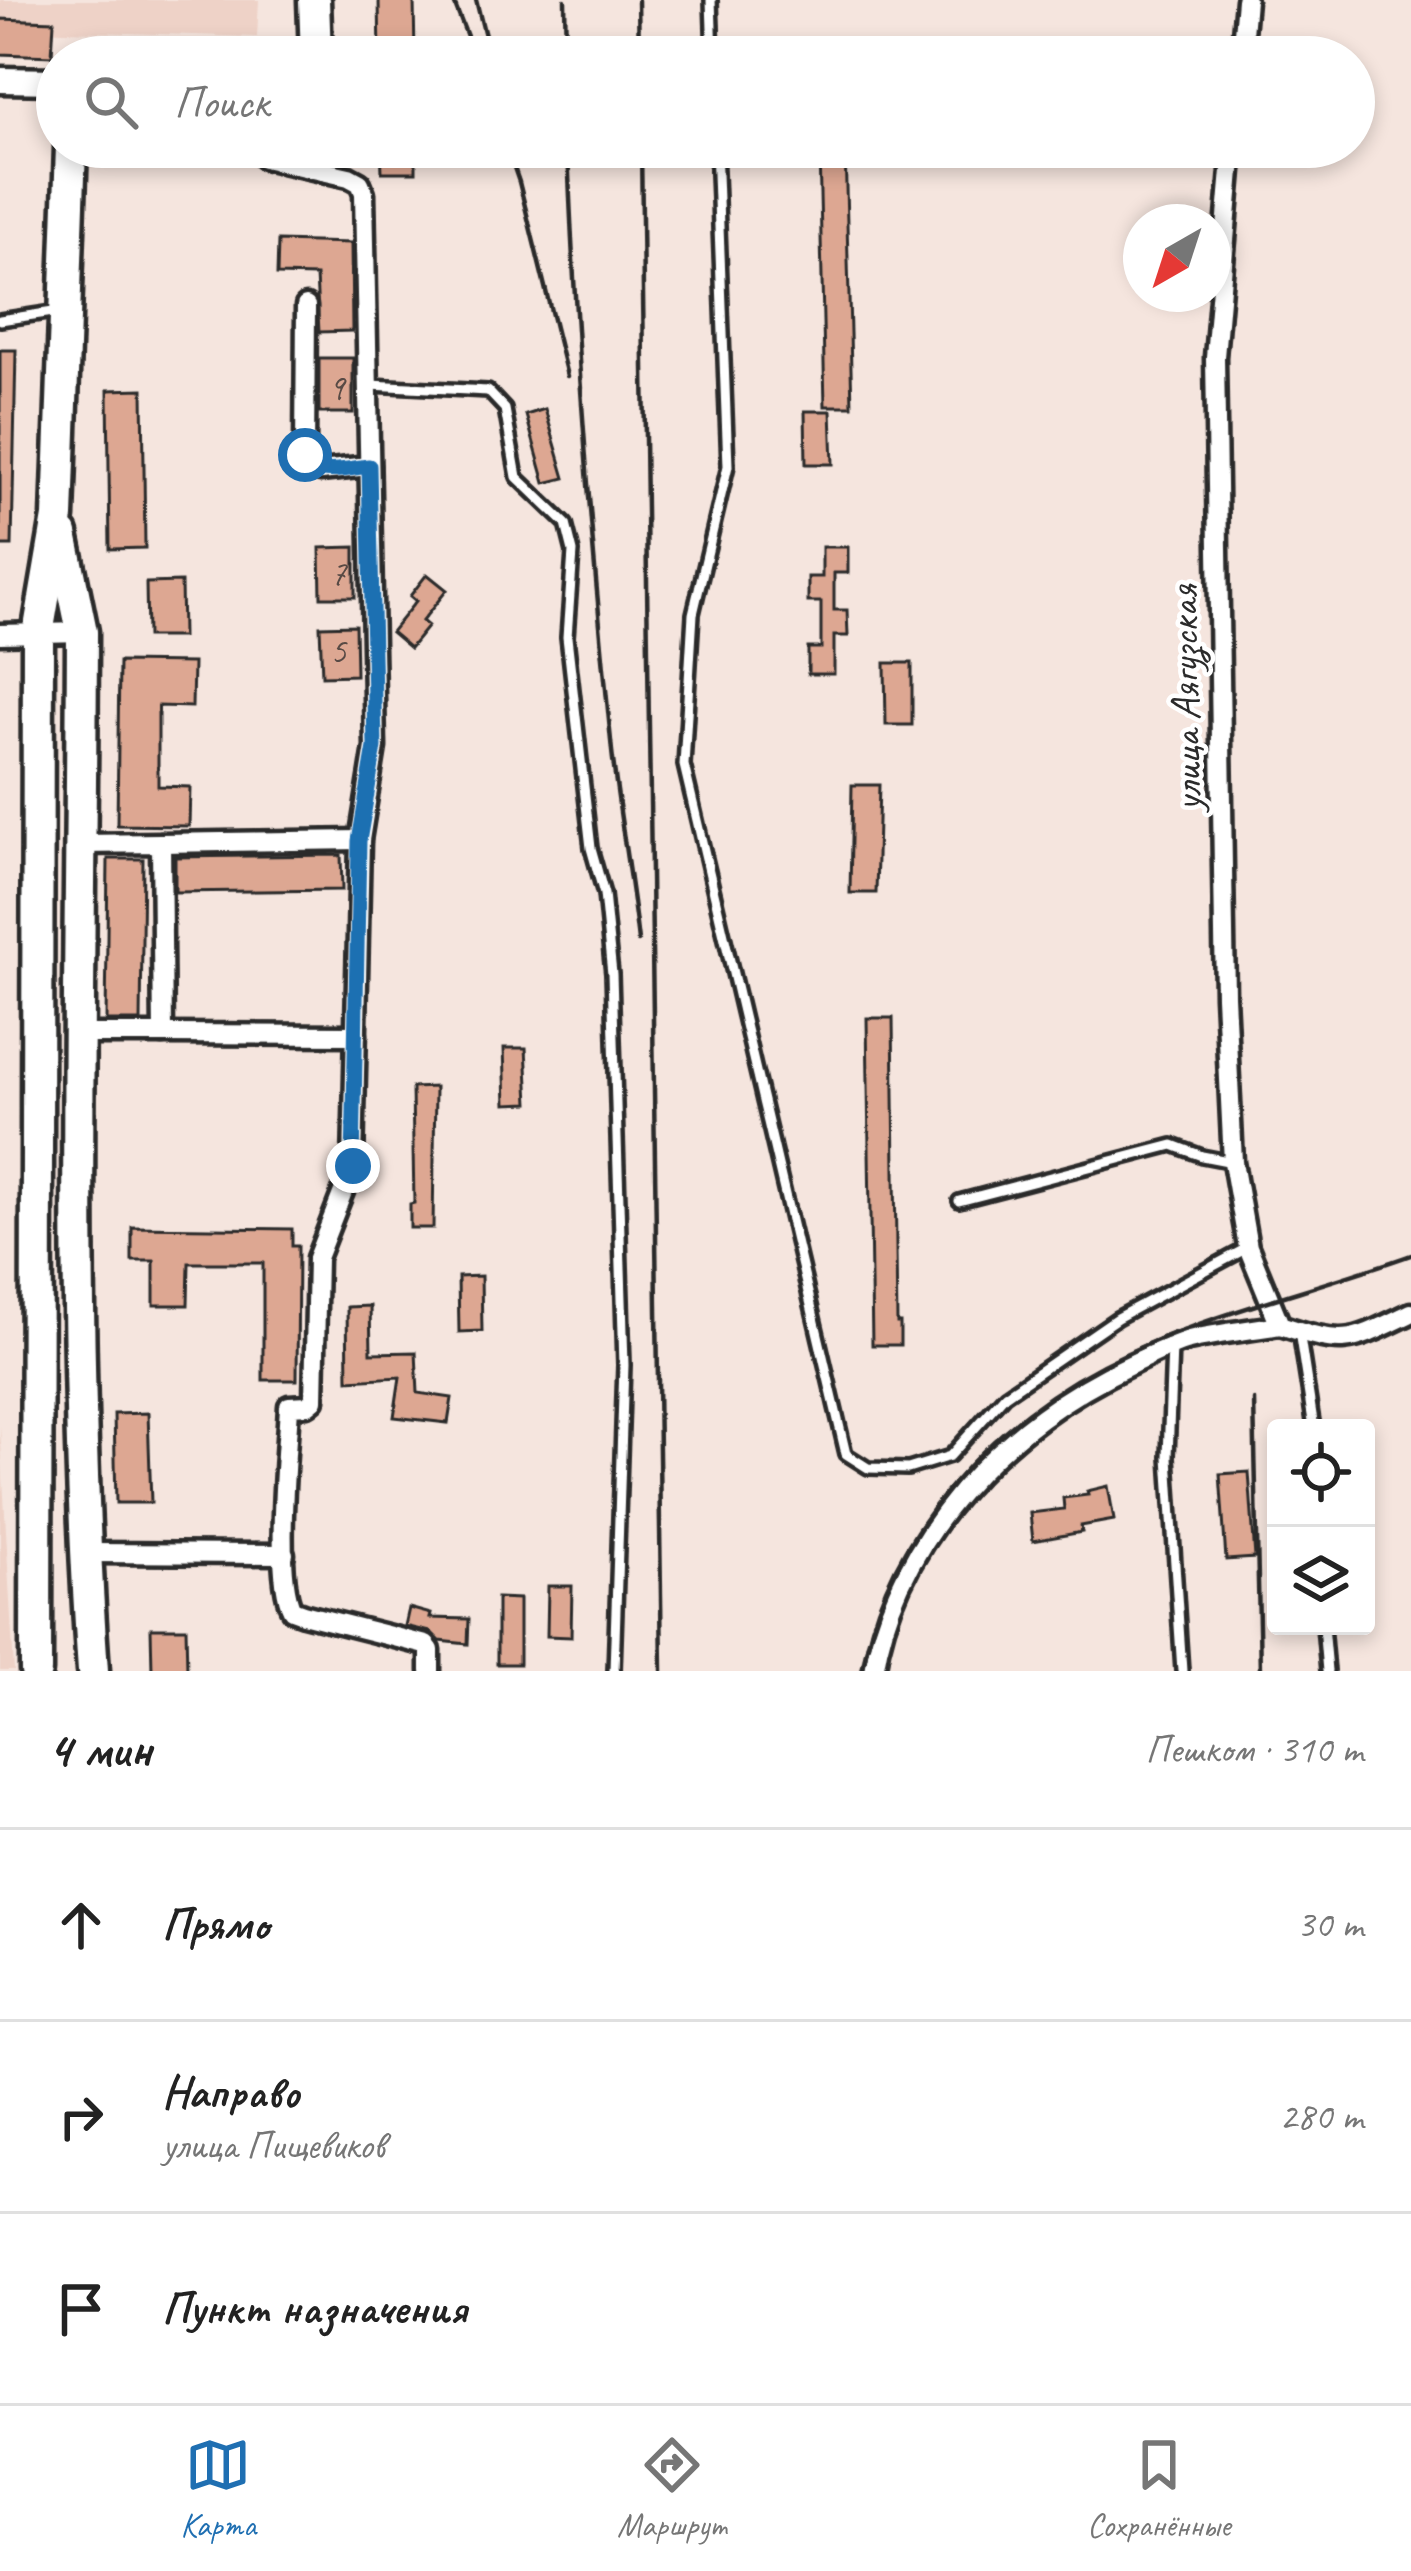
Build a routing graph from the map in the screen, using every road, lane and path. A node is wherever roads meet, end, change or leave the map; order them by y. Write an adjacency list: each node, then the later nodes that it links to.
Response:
1 (314, 0): 4 (highway)
2 (711, 0): 5 (lane)
3 (1246, 0): 6 (street)
4 (315, 36)
5 (712, 36)
6 (1243, 36)
7 (0, 80): 8 (main road)
8 (36, 81)
9 (70, 168): 14 (highway)
10 (309, 168): 16 (street)
11 (717, 168): 30 (lane)
12 (1231, 168): 28 (street, улица Аягузская)
13 (306, 305): 17 (street)
14 (66, 310): 15 (lane); 18 (highway)
15 (0, 320)
16 (370, 385): 17 (street); 41 (lane)
17 (369, 466): 22 (street)
18 (58, 517): 19 (highway); 21 (highway)
19 (82, 632): 21 (street); 24 (highway)
20 (0, 634): 21 (street)
21 (38, 634): 38 (highway)
22 (359, 841): 23 (street); 27 (street)
23 (161, 843): 24 (street); 26 (street)
24 (81, 844): 25 (highway)
25 (81, 1034): 26 (street); 35 (highway)
26 (163, 1034): 27 (street)
27 (356, 1035): 36 (street)
28 (1233, 1162): 29 (lane); 30 (street, улица Аягузская)
29 (959, 1201)
30 (1248, 1247): 32 (street, улица Аягузская)
31 (1411, 1313): 32 (street)
32 (1290, 1328): 33 (street); 34 (lane)
33 (1172, 1346): 42 (street); 43 (lane)
34 (1312, 1419)
35 (85, 1553): 36 (street); 39 (highway)
36 (284, 1554): 40 (street)
37 (1324, 1635): 44 (lane)
38 (36, 1671)
39 (93, 1671)
40 (430, 1671)
41 (614, 1671)
42 (874, 1671)
43 (1182, 1671)
44 (1328, 1671)

